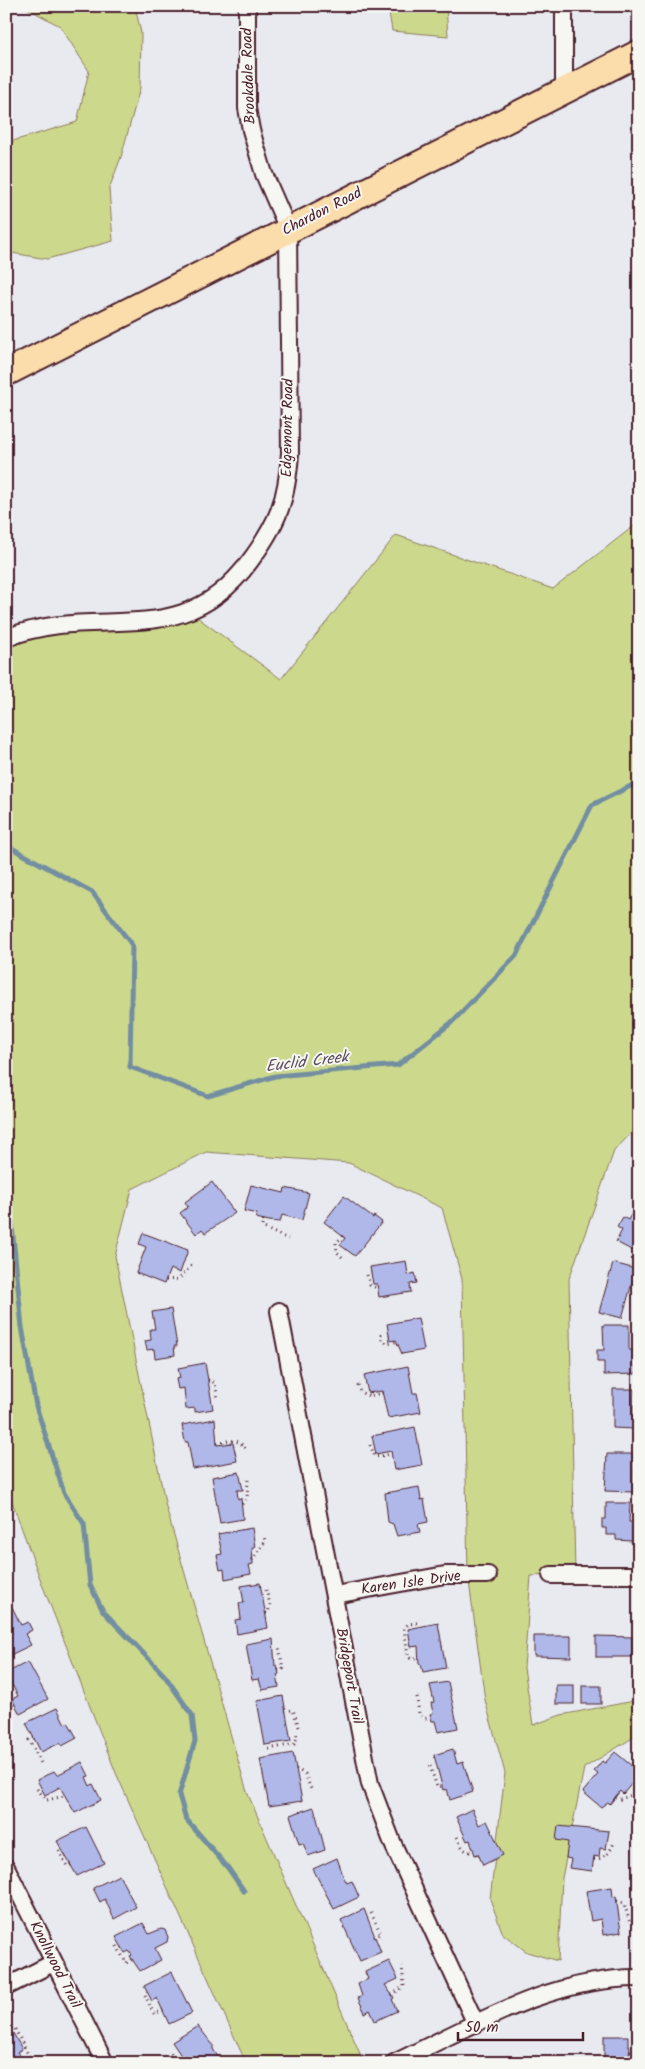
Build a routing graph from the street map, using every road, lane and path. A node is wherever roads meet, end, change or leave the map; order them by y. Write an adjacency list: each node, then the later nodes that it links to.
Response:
1 (247, 6): 5 (street, Brookdale Road)
2 (564, 6): 4 (street)
3 (639, 52): 4 (main road, Chardon Road)
4 (564, 90): 5 (main road, Chardon Road)
5 (288, 229): 6 (main road, Chardon Road); 7 (street, Edgemont Road)
6 (6, 373)
7 (6, 638)
8 (263, 1220): 10 (path)
9 (342, 1236): 11 (path)
10 (288, 1239)
11 (342, 1257)
12 (192, 1265): 14 (path)
13 (367, 1275): 15 (path)
14 (166, 1280)
15 (378, 1288)
16 (279, 1310): 35 (street, Bridgeport Trail)
17 (381, 1334): 18 (path)
18 (396, 1342)
19 (208, 1380): 22 (path)
20 (358, 1385): 21 (path)
21 (383, 1393)
22 (218, 1399)
23 (217, 1443): 25 (path)
24 (370, 1445): 26 (path)
25 (246, 1450)
26 (391, 1454)
27 (248, 1479): 28 (path)
28 (242, 1504)
29 (264, 1535): 30 (path)
30 (252, 1560)
31 (551, 1575): 32 (street)
32 (639, 1575)
33 (488, 1576): 35 (street, Karen Isle Drive)
34 (266, 1590): 36 (path)
35 (335, 1595): 79 (street, Bridgeport Trail)
36 (266, 1613)
37 (417, 1623): 39 (path)
38 (279, 1647): 40 (path)
39 (418, 1658)
40 (278, 1670)
41 (11, 1685): 42 (path)
42 (6, 1687)
43 (6, 1691): 45 (path)
44 (417, 1697): 47 (path)
45 (14, 1707)
46 (285, 1711): 49 (path)
47 (431, 1718)
48 (34, 1738): 50 (path)
49 (269, 1749)
50 (42, 1765)
51 (430, 1766): 53 (path)
52 (296, 1769): 54 (path)
53 (442, 1786)
54 (311, 1788)
55 (37, 1789): 57 (path)
56 (639, 1793): 58 (path)
57 (64, 1796)
58 (615, 1797)
59 (457, 1837): 62 (path)
60 (614, 1841): 63 (path)
61 (59, 1851): 64 (path)
62 (474, 1852)
63 (594, 1859)
64 (72, 1864)
65 (6, 1867): 72 (street, Knollwood Trail)
66 (617, 1900): 68 (path)
67 (371, 1913): 69 (path)
68 (630, 1923)
69 (374, 1937)
70 (117, 1946): 71 (path)
71 (132, 1960)
72 (53, 1963): 75 (street); 84 (street, Knollwood Trail)
73 (402, 1966): 77 (path)
74 (639, 1978): 79 (street)
75 (6, 1987)
76 (145, 1995): 78 (path)
77 (392, 1995)
78 (163, 2010)
79 (476, 2024): 86 (street)
80 (6, 2033): 83 (path)
81 (630, 2051): 87 (path)
82 (171, 2053): 85 (path)
83 (26, 2063)
84 (105, 2063)
85 (177, 2063)
86 (394, 2063)
87 (638, 2063)

